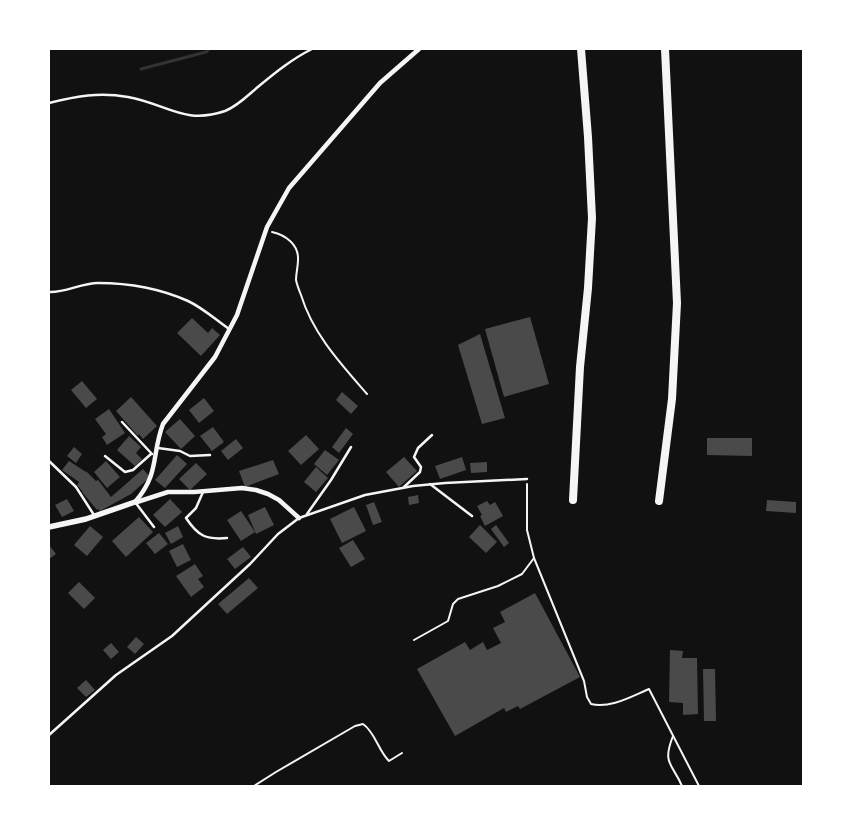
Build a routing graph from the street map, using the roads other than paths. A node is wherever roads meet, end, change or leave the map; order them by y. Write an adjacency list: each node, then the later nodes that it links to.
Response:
1 (312, 49): 5 (lane)
2 (419, 49): 7 (street)
3 (581, 49): 21 (highway)
4 (664, 49): 22 (highway)
5 (49, 103)
6 (49, 292): 7 (lane)
7 (229, 329): 11 (street)
8 (122, 422): 12 (lane)
9 (432, 435): 19 (lane)
10 (351, 447): 24 (lane)
11 (158, 448): 13 (lane); 15 (street)
12 (151, 454): 14 (lane); 15 (lane)
13 (210, 455)
14 (105, 456)
15 (156, 459): 23 (street)
16 (49, 461): 25 (lane)
17 (527, 479): 18 (lane)
18 (430, 484): 19 (lane); 26 (lane)
19 (403, 488): 24 (lane)
20 (204, 491): 23 (street); 27 (street); 30 (lane)
21 (573, 500)
22 (659, 501)
23 (135, 502): 25 (street); 29 (lane)
24 (306, 515): 27 (lane)
25 (95, 516): 28 (street)
26 (472, 516)
27 (298, 518): 31 (lane)
28 (49, 527)
29 (154, 527)
30 (227, 538)
31 (49, 734)

